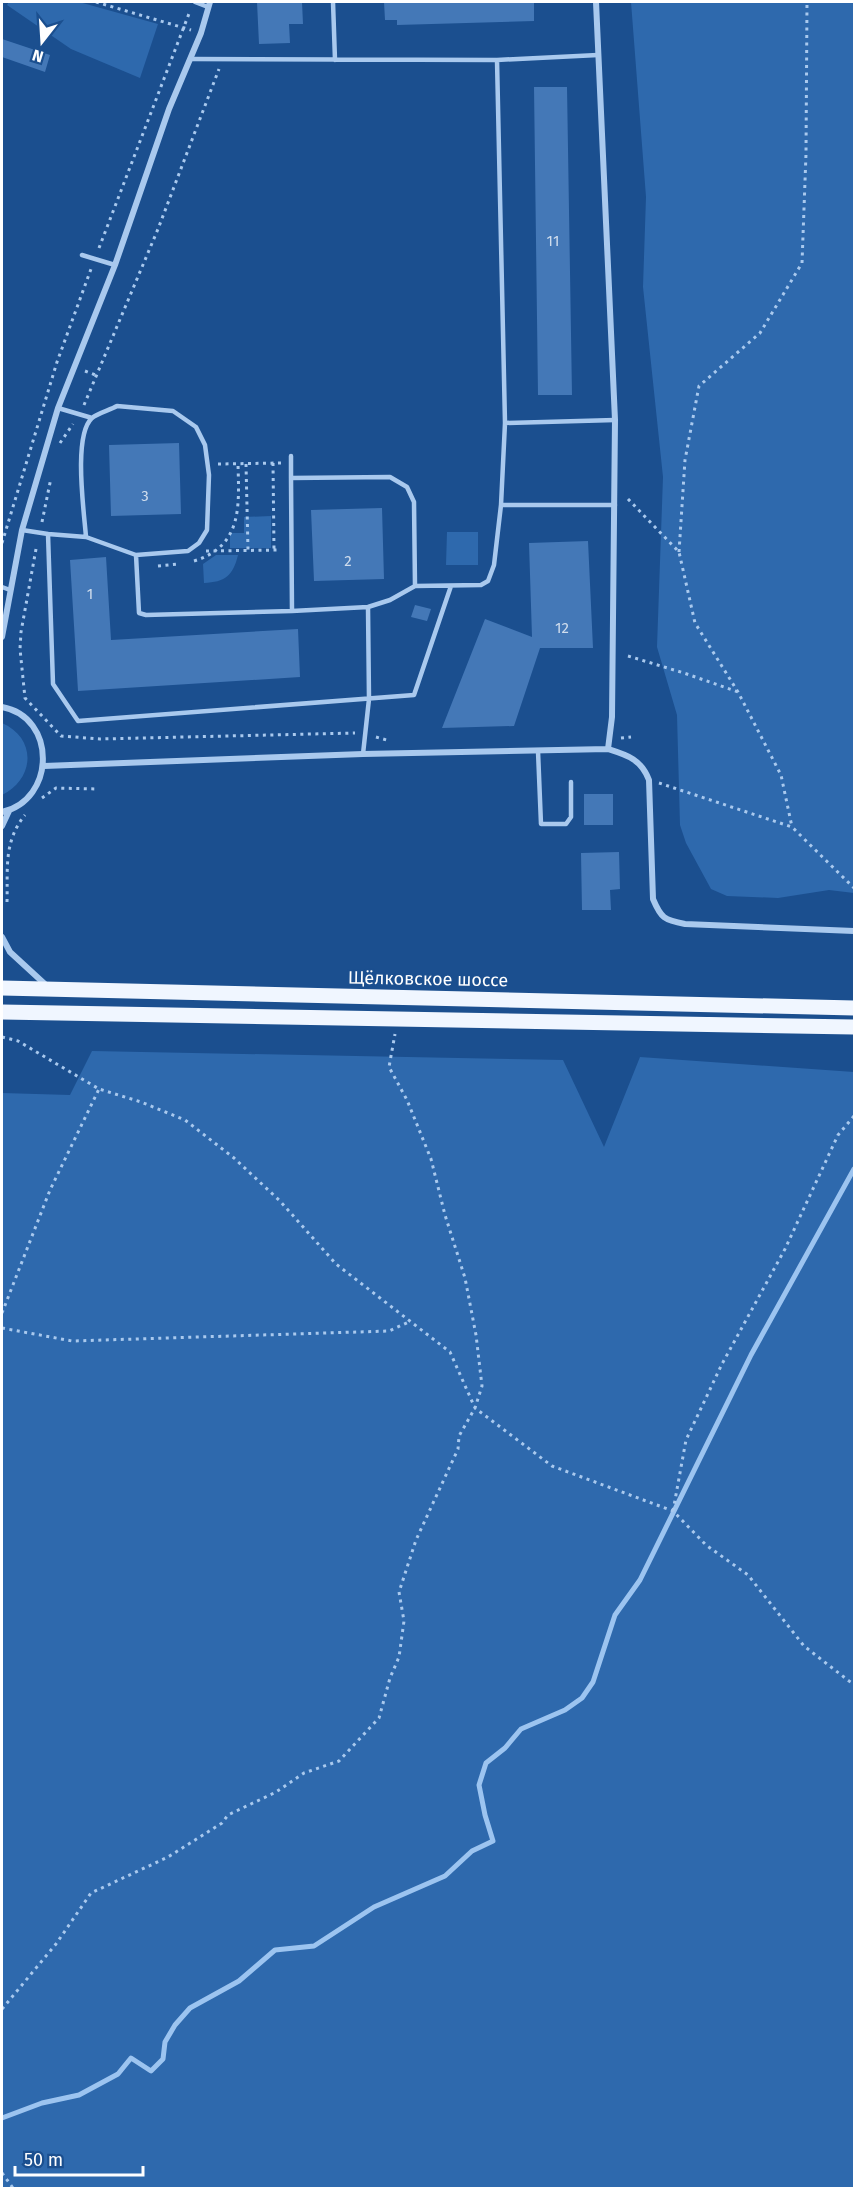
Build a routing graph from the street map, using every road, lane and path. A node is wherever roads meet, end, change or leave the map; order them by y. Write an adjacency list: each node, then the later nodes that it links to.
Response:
1 (96, 2): 8 (path)
2 (195, 2): 6 (lane)
3 (333, 2): 12 (lane)
4 (596, 2): 10 (street)
5 (807, 2): 38 (path)
6 (209, 4): 9 (street)
7 (190, 10): 8 (path)
8 (184, 28): 9 (path); 15 (path)
9 (201, 33): 11 (street)
10 (598, 55): 13 (lane); 19 (street)
11 (191, 59): 12 (lane); 16 (street)
12 (335, 60): 13 (lane)
13 (497, 60): 20 (lane)
14 (82, 255): 15 (lane)
15 (95, 258): 16 (lane); 33 (path)
16 (115, 264): 17 (street)
17 (58, 408): 18 (lane); 30 (street)
18 (92, 418): 25 (lane); 32 (lane)
19 (615, 420): 20 (lane); 29 (street)
20 (505, 423): 28 (lane)
21 (291, 456): 22 (lane)
22 (291, 462): 23 (path); 26 (lane)
23 (273, 463): 24 (path); 35 (path)
24 (246, 464): 25 (path); 34 (path)
25 (208, 465): 37 (lane)
26 (291, 478): 36 (lane); 40 (lane)
27 (628, 498): 38 (path)
28 (501, 505): 29 (lane); 41 (lane)
29 (615, 505): 51 (street)
30 (22, 530): 31 (lane); 43 (street)
31 (48, 534): 32 (lane); 49 (lane)
32 (86, 537): 39 (lane)
33 (2, 543)
34 (248, 550): 35 (path); 37 (path)
35 (274, 550): 36 (path)
36 (292, 550): 45 (lane)
37 (188, 551): 39 (lane)
38 (680, 552): 48 (path)
39 (136, 555): 45 (lane)
40 (415, 586): 41 (lane); 44 (lane)
41 (451, 586): 49 (lane)
42 (2, 587): 43 (lane)
43 (10, 590): 46 (street)
44 (368, 607): 45 (lane); 49 (lane)
45 (292, 611)
46 (2, 637)
47 (628, 656): 48 (path)
48 (738, 692): 63 (path)
49 (369, 699): 53 (lane)
50 (2, 707): 54 (street)
51 (608, 749): 52 (street); 55 (street)
52 (538, 751): 53 (street); 56 (lane)
53 (363, 754): 54 (street)
54 (44, 766): 60 (street)
55 (648, 780): 63 (path); 66 (street)
56 (571, 782)
57 (98, 789): 58 (path)
58 (39, 801)
59 (31, 807): 65 (path)
60 (9, 810): 61 (street); 62 (street)
61 (2, 812)
62 (2, 826)
63 (792, 827): 64 (path)
64 (855, 888)
65 (7, 902)
66 (855, 931)
67 (2, 937): 69 (street)
68 (2, 988): 69 (main road, Щёлковское шоссе)
69 (50, 989): 70 (main road, Щёлковское шоссе)
70 (855, 1008)
71 (2, 1012): 72 (main road)
72 (398, 1021): 73 (main road); 80 (path)
73 (855, 1027)
74 (2, 1037): 75 (path)
75 (99, 1089): 77 (path); 78 (path)
76 (855, 1116): 81 (path)
77 (2, 1312)
78 (411, 1321): 79 (path); 80 (path)
79 (2, 1328)
80 (475, 1408): 81 (path); 83 (path)
81 (673, 1511): 82 (path)
82 (855, 1684)
83 (2, 2009)
84 (2, 2173): 85 (path)
85 (13, 2188)

